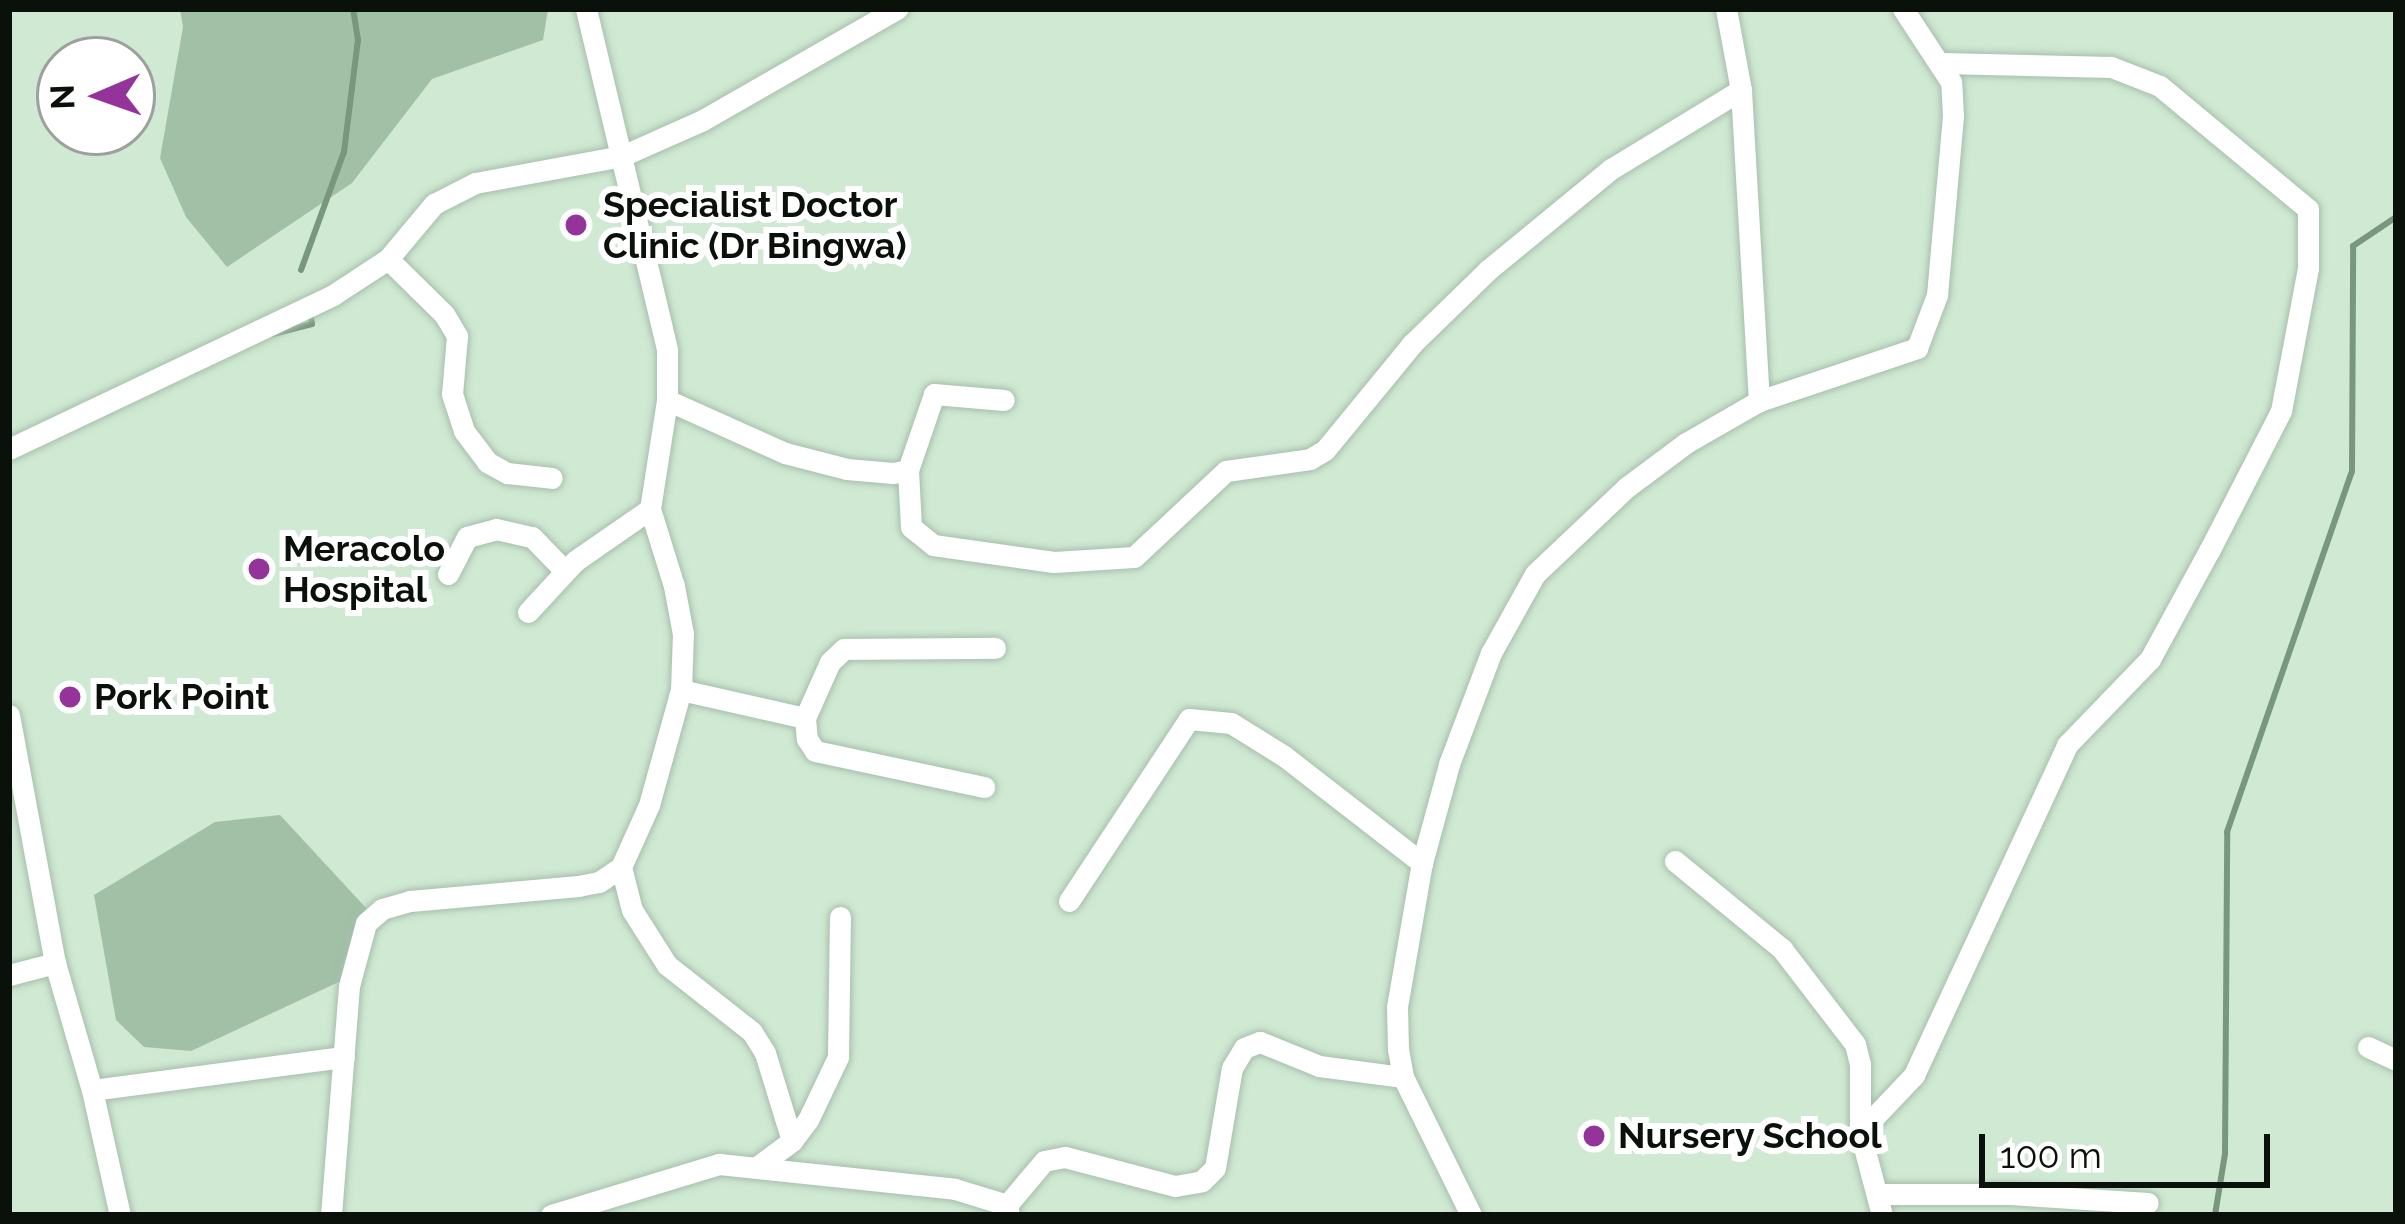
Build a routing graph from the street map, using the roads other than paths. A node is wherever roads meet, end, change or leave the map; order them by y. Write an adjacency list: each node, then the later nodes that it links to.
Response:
1 (586, 9): 7 (street)
2 (897, 9): 7 (street)
3 (1726, 9): 6 (street)
4 (1903, 9): 5 (street)
5 (1942, 63): 11 (street); 36 (street)
6 (1741, 91): 11 (street); 13 (street)
7 (622, 156): 8 (street); 9 (street)
8 (388, 259): 12 (street); 14 (street)
9 (667, 400): 13 (street); 15 (street)
10 (1004, 400): 13 (street)
11 (1759, 401): 25 (street)
12 (9, 449)
13 (908, 470)
14 (552, 478)
15 (650, 509): 16 (street); 20 (street)
16 (565, 571): 17 (street); 18 (street)
17 (448, 574)
18 (528, 612)
19 (995, 648): 22 (street)
20 (681, 690): 22 (street); 26 (street)
21 (9, 715): 29 (street)
22 (805, 718): 23 (street)
23 (983, 787)
24 (1675, 861): 36 (street)
25 (1422, 863): 27 (street); 34 (street)
26 (621, 867): 32 (street); 37 (street)
27 (1069, 901)
28 (840, 917): 37 (street)
29 (55, 963): 30 (street); 35 (street)
30 (9, 975)
31 (2368, 1047): 33 (street)
32 (344, 1057): 35 (street); 43 (street)
33 (2396, 1060)
34 (1403, 1077): 41 (street); 45 (street)
35 (92, 1090): 42 (street)
36 (1860, 1132): 40 (street)
37 (792, 1141): 38 (street)
38 (757, 1167): 41 (street); 44 (street)
39 (2148, 1203): 40 (street)
40 (1880, 1205)
41 (1008, 1210)
42 (120, 1215)
43 (331, 1215)
44 (551, 1215)
45 (1471, 1215)

